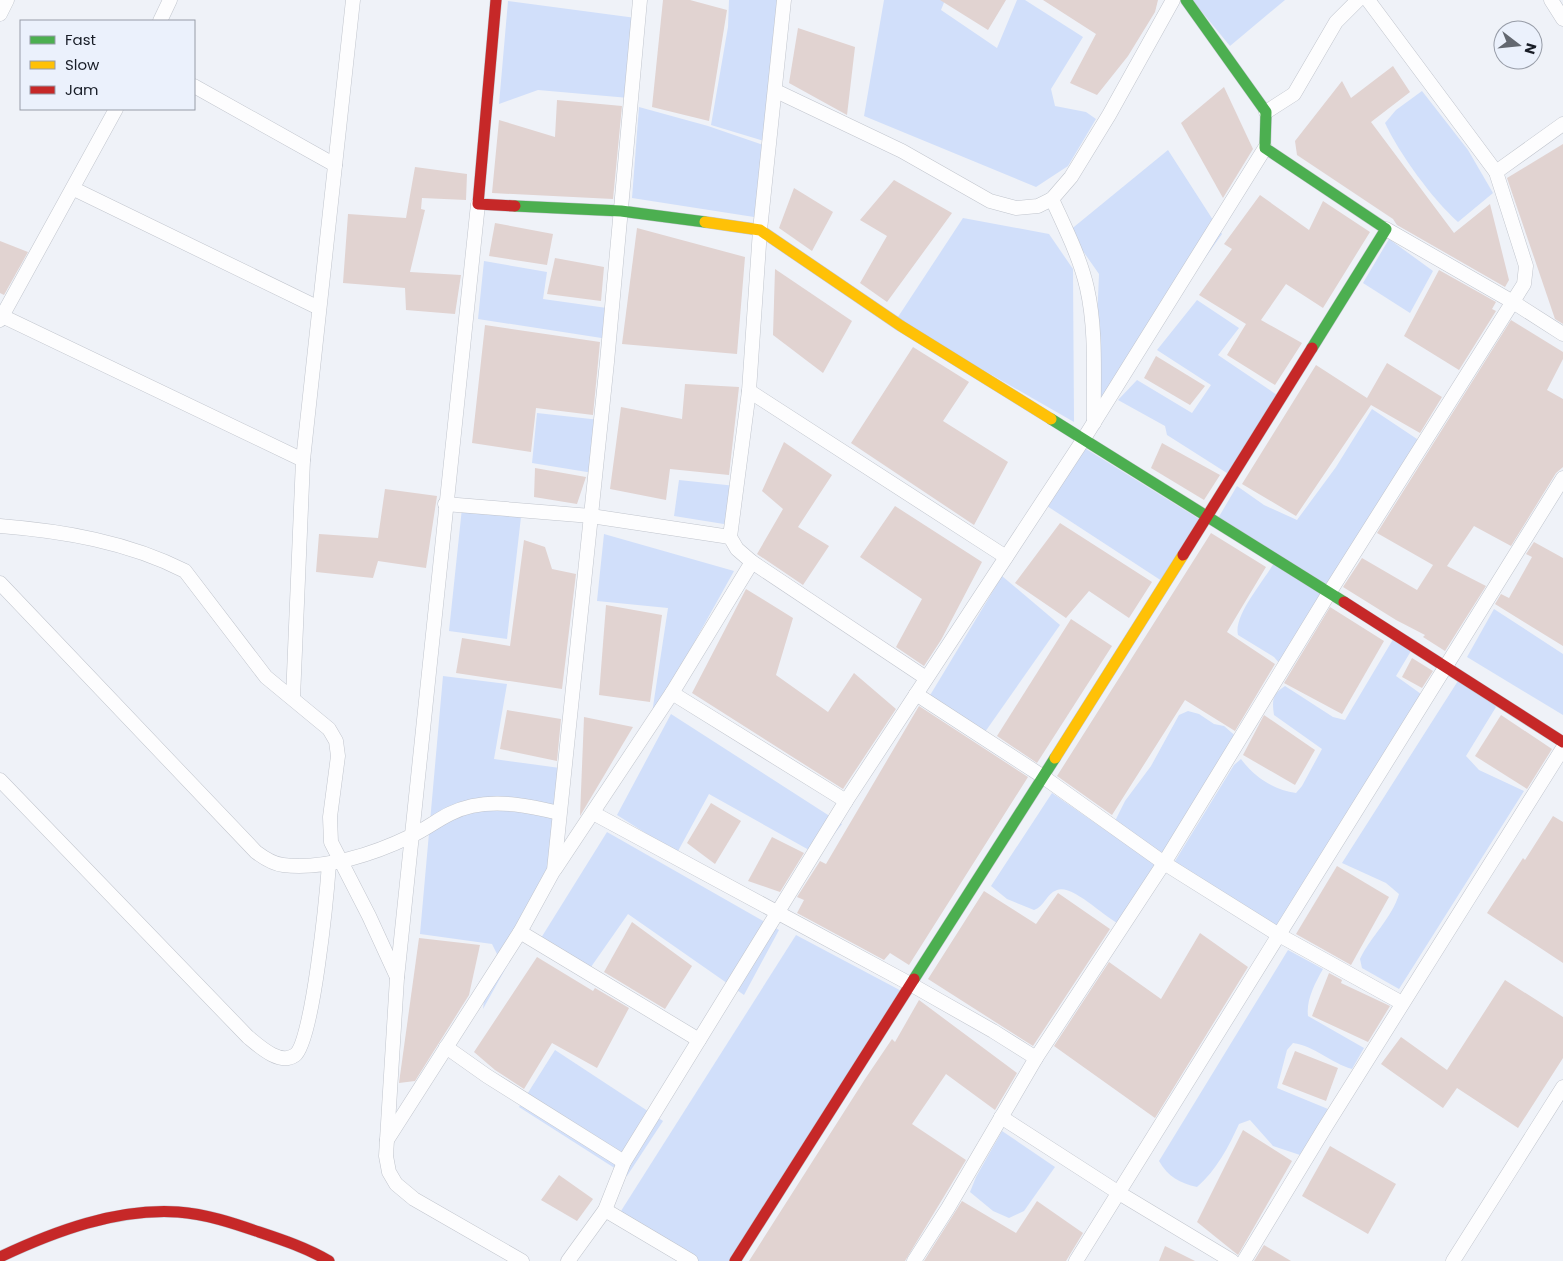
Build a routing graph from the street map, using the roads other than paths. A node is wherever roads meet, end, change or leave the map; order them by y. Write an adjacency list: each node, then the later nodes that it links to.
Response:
1 (7, 0): 12 (street)
2 (170, 0): 14 (street)
3 (496, 0): 25 (main road)
4 (640, 0): 26 (street)
5 (784, 0): 16 (street)
6 (1173, 0): 24 (street)
7 (1186, 0): 18 (main road)
8 (1358, 0): 18 (street)
9 (1368, 0): 22 (street)
10 (1551, 0): 13 (street)
11 (349, 1): 21 (street)
12 (0, 14)
13 (1563, 19)
14 (160, 20)
15 (195, 87): 21 (street)
16 (776, 91): 24 (street); 28 (street)
17 (115, 110): 23 (street)
18 (1266, 112): 20 (main road)
19 (1563, 124): 22 (street)
20 (1265, 148): 27 (main road); 34 (street)
21 (335, 165): 30 (street)
22 (1496, 172): 29 (street)
23 (74, 189): 30 (street); 31 (street)
24 (1052, 199): 34 (street)
25 (478, 204): 26 (main road); 38 (street)
26 (621, 211): 28 (main road); 39 (street)
27 (1386, 228): 29 (street); 40 (main road)
28 (760, 230): 33 (street); 35 (main road)
29 (1513, 302): 32 (street); 46 (street)
30 (320, 308): 36 (street)
31 (1, 318): 36 (street)
32 (1563, 334)
33 (749, 391): 42 (street); 43 (street)
34 (1094, 423): 35 (street)
35 (1084, 440): 40 (main road); 43 (street)
36 (303, 460): 51 (street)
37 (1563, 478): 47 (street)
38 (445, 504): 39 (street); 59 (street)
39 (591, 516): 42 (street); 57 (street)
40 (1208, 516): 46 (main road); 54 (main road)
41 (0, 526): 51 (street)
42 (730, 537): 44 (street)
43 (1006, 557): 48 (street)
44 (752, 562): 48 (street); 49 (street)
45 (0, 583): 60 (street)
46 (1329, 592): 47 (main road); 61 (street)
47 (1448, 666): 52 (main road); 65 (street)
48 (926, 678): 50 (street)
49 (672, 693): 56 (street); 58 (street)
50 (916, 694): 54 (street); 56 (street)
51 (293, 698): 60 (street)
52 (1563, 742)
53 (1563, 748): 68 (street)
54 (1042, 776): 61 (street); 67 (main road)
55 (0, 780): 60 (street)
56 (846, 800): 63 (street)
57 (559, 813): 59 (street); 62 (street)
58 (593, 813): 62 (street); 63 (street)
59 (412, 836): 60 (street); 66 (street)
60 (336, 863): 66 (street)
61 (1164, 863): 65 (street); 71 (street)
62 (554, 870): 64 (street)
63 (777, 913): 67 (street); 69 (street)
64 (520, 932): 69 (street); 70 (street)
65 (1279, 935): 68 (street); 76 (street)
66 (398, 978): 74 (street)
67 (912, 985): 71 (street); 83 (main road)
68 (1402, 1003): 87 (street)
69 (699, 1040): 75 (street)
70 (446, 1047): 74 (street); 75 (street)
71 (1036, 1058): 73 (street)
72 (1563, 1087): 88 (street)
73 (1001, 1117): 76 (street); 84 (street)
74 (387, 1140): 80 (street)
75 (624, 1162): 77 (street)
76 (1119, 1194): 85 (street); 86 (street)
77 (605, 1210): 81 (street); 82 (street)
78 (0, 1257): 79 (main road)
79 (329, 1261)
80 (522, 1261)
81 (568, 1261)
82 (691, 1261)
83 (734, 1261)
84 (914, 1261)
85 (1076, 1261)
86 (1232, 1261)
87 (1244, 1261)
88 (1453, 1261)

